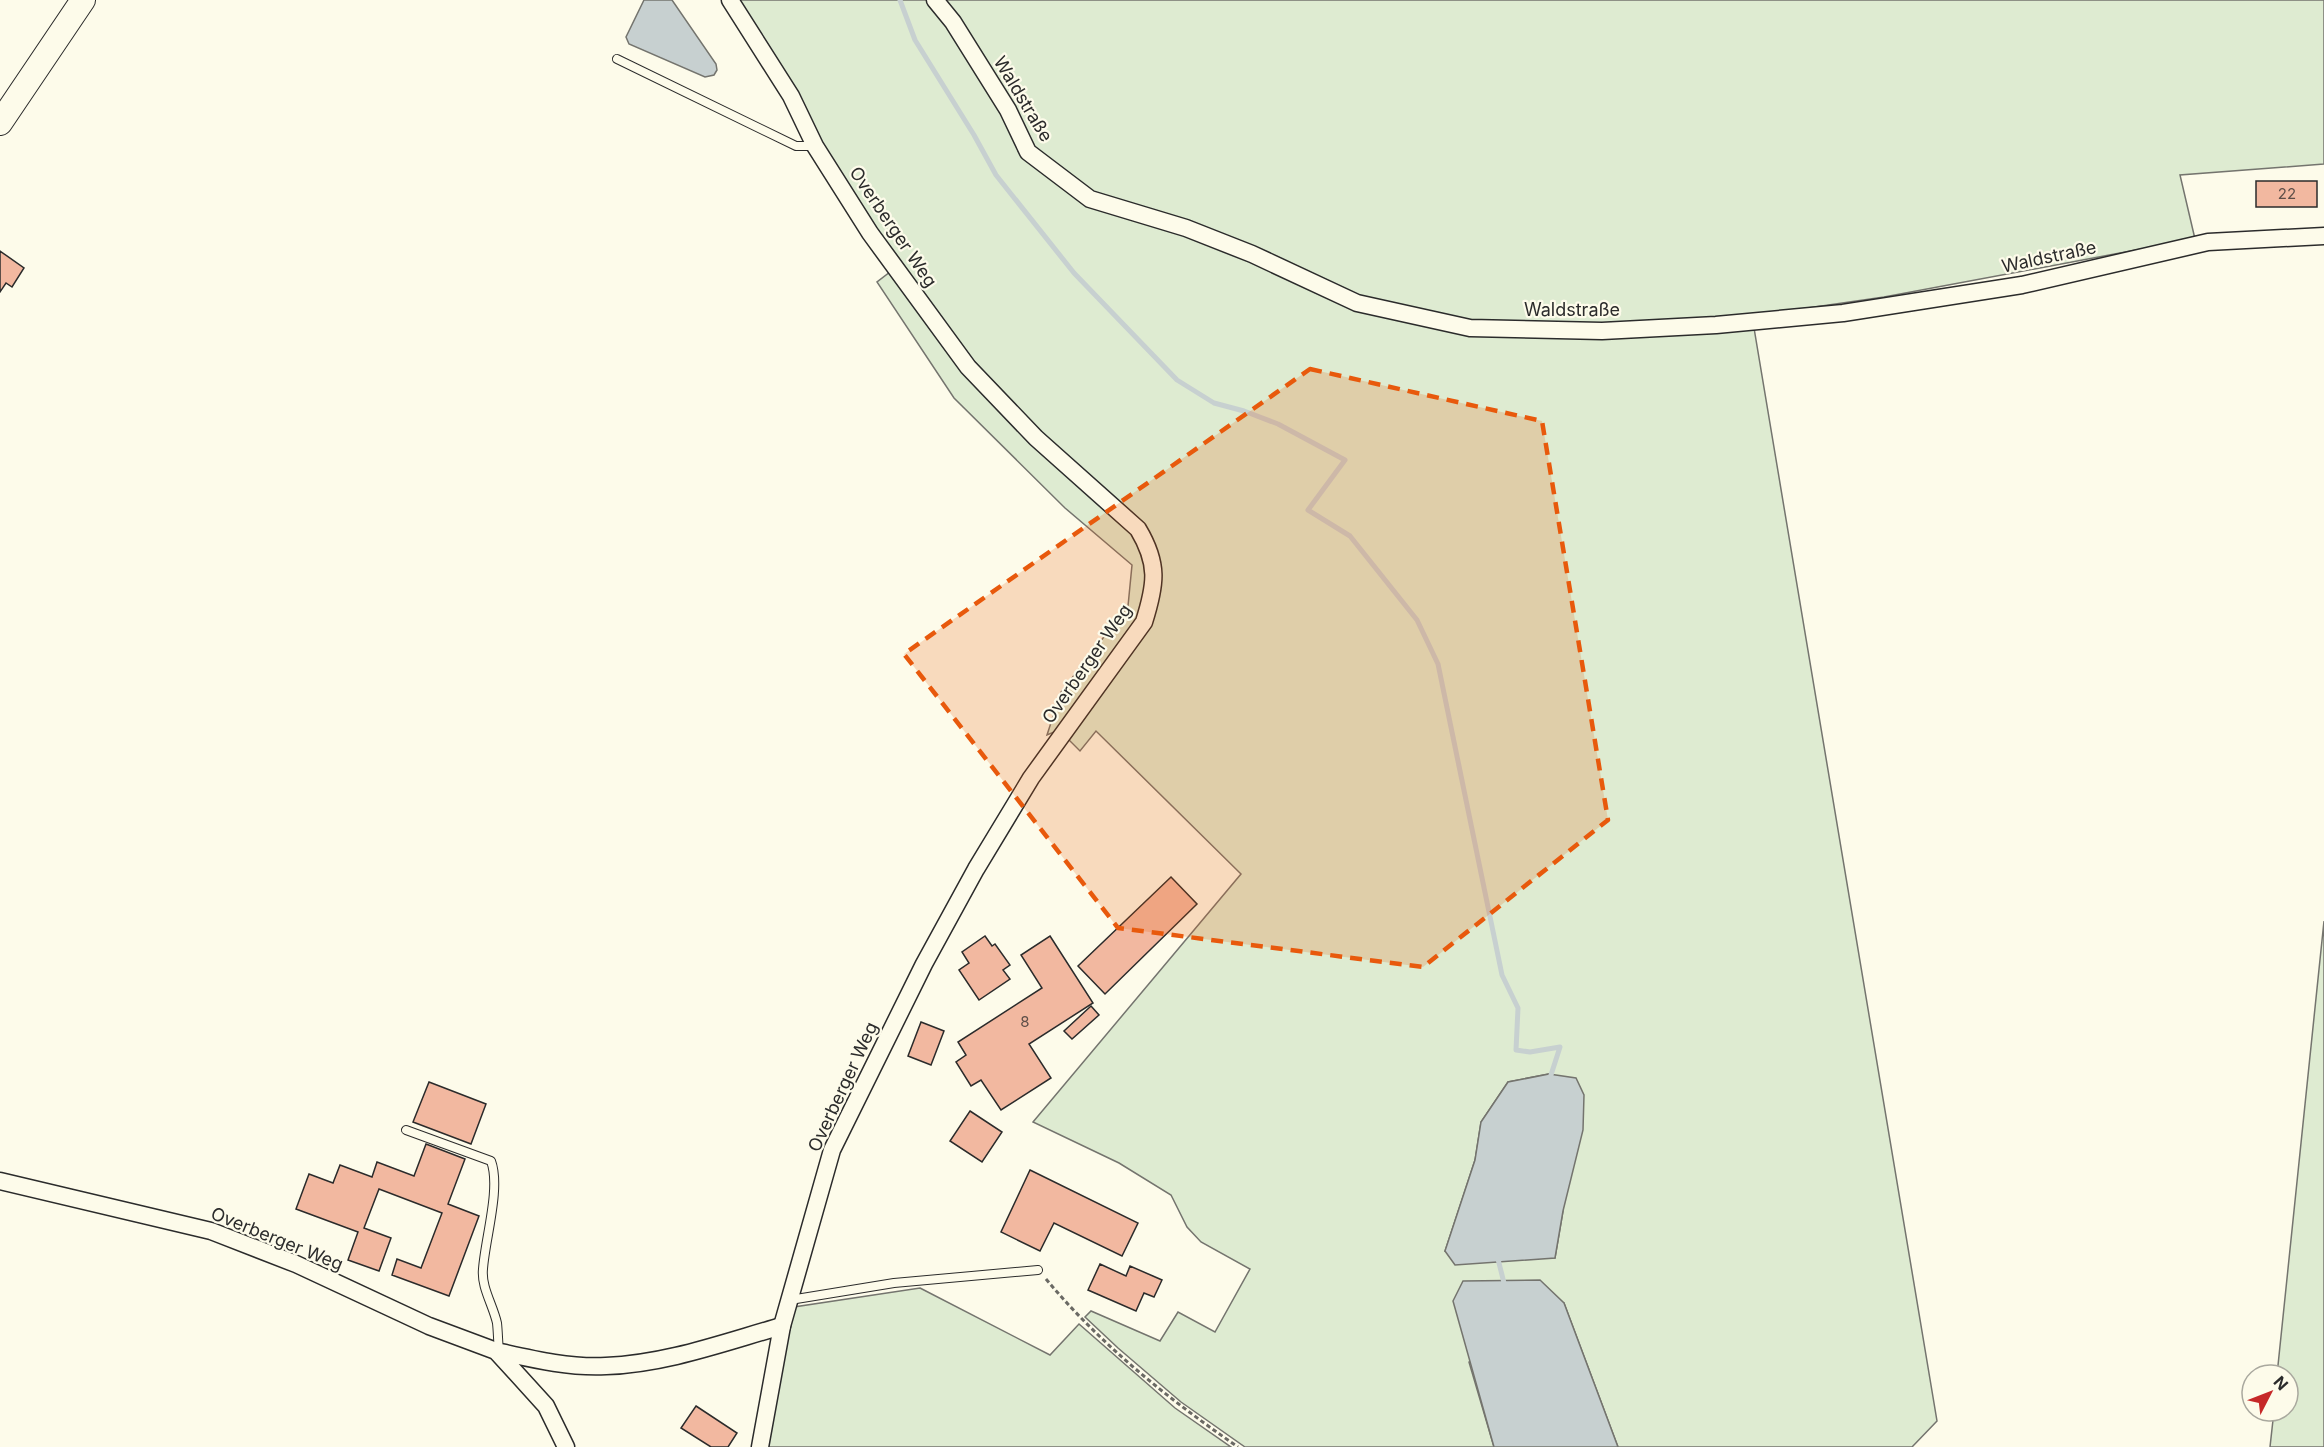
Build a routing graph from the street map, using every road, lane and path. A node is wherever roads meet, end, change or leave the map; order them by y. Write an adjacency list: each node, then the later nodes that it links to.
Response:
1 (83, 0): 5 (main road)
2 (730, 0): 6 (street, Overberger Weg)
3 (935, 0): 7 (street, Waldstraße)
4 (617, 59): 6 (lane)
5 (0, 123)
6 (815, 146): 11 (street, Overberger Weg)
7 (2324, 236)
8 (406, 1130): 13 (lane)
9 (0, 1181): 13 (street, Overberger Weg)
10 (1038, 1270): 11 (lane); 16 (path)
11 (790, 1300): 12 (street, Overberger Weg)
12 (782, 1326): 13 (street, Overberger Weg); 15 (street, Overberger Weg)
13 (497, 1351): 14 (street, Overberger Weg)
14 (566, 1447)
15 (760, 1447)
16 (1238, 1447)

